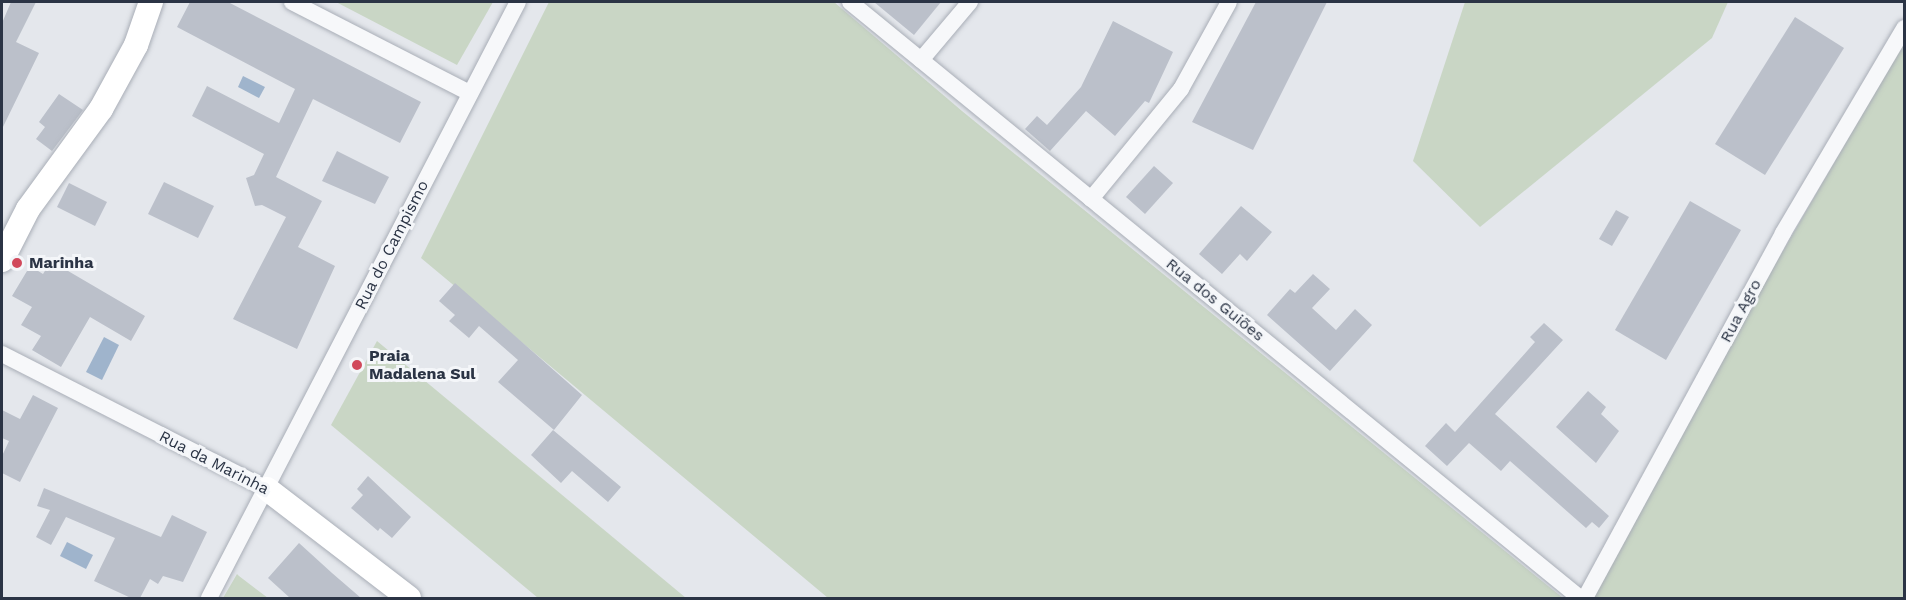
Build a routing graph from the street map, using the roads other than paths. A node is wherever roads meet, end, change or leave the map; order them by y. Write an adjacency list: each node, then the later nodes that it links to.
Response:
1 (151, 2): 11 (main road)
2 (292, 2): 9 (street)
3 (518, 2): 9 (street, Rua do Campismo)
4 (850, 2): 8 (street, Rua dos Guiões)
5 (970, 2): 8 (street)
6 (1229, 2): 10 (street)
7 (1905, 28): 17 (street, Rua Agro)
8 (921, 60): 10 (street, Rua dos Guiões)
9 (470, 93): 13 (street, Rua do Campismo)
10 (1091, 199): 16 (street, Rua dos Guiões)
11 (2, 261)
12 (2, 354): 13 (street, Rua da Marinha)
13 (267, 489): 14 (street, Rua do Campismo); 15 (main road, Rua da Marinha)
14 (209, 598)
15 (409, 598)
16 (1580, 598)
17 (1585, 598)

